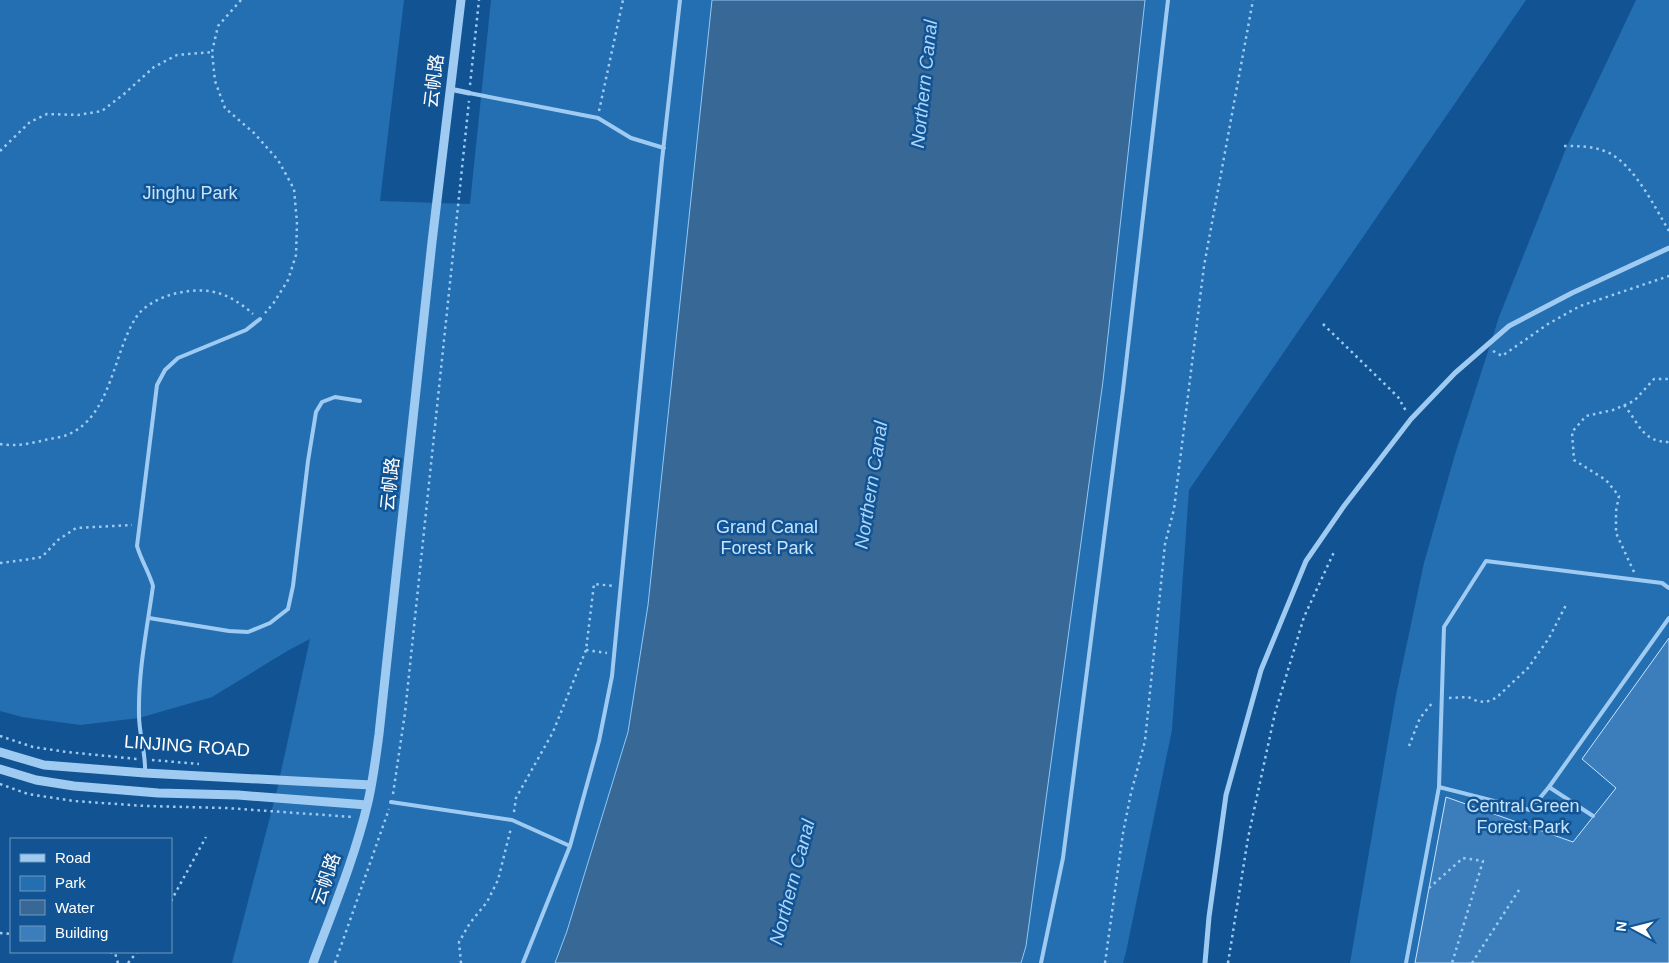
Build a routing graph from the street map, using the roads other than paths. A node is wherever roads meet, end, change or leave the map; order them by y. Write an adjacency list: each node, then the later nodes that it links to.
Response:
1 (461, 0): 4 (street, 云帆路)
2 (680, 0): 6 (lane)
3 (1168, 0): 25 (lane)
4 (450, 88): 5 (street); 16 (street, 云帆路)
5 (470, 93): 6 (lane)
6 (664, 148): 22 (lane)
7 (1669, 248): 26 (street)
8 (260, 319): 11 (lane)
9 (360, 401): 11 (lane)
10 (1669, 588): 17 (lane)
11 (149, 618): 15 (lane)
12 (1669, 618): 18 (lane)
13 (0, 752): 15 (street, LINJING ROAD)
14 (0, 769): 20 (street)
15 (145, 773): 16 (street, LINJING ROAD)
16 (371, 786): 20 (street, 云帆路)
17 (1439, 787): 18 (lane); 27 (lane)
18 (1549, 787): 21 (lane)
19 (391, 802): 22 (lane)
20 (367, 805): 23 (street, 云帆路)
21 (1593, 816)
22 (570, 846): 24 (lane)
23 (314, 963)
24 (524, 963)
25 (1041, 963)
26 (1205, 963)
27 (1406, 963)

